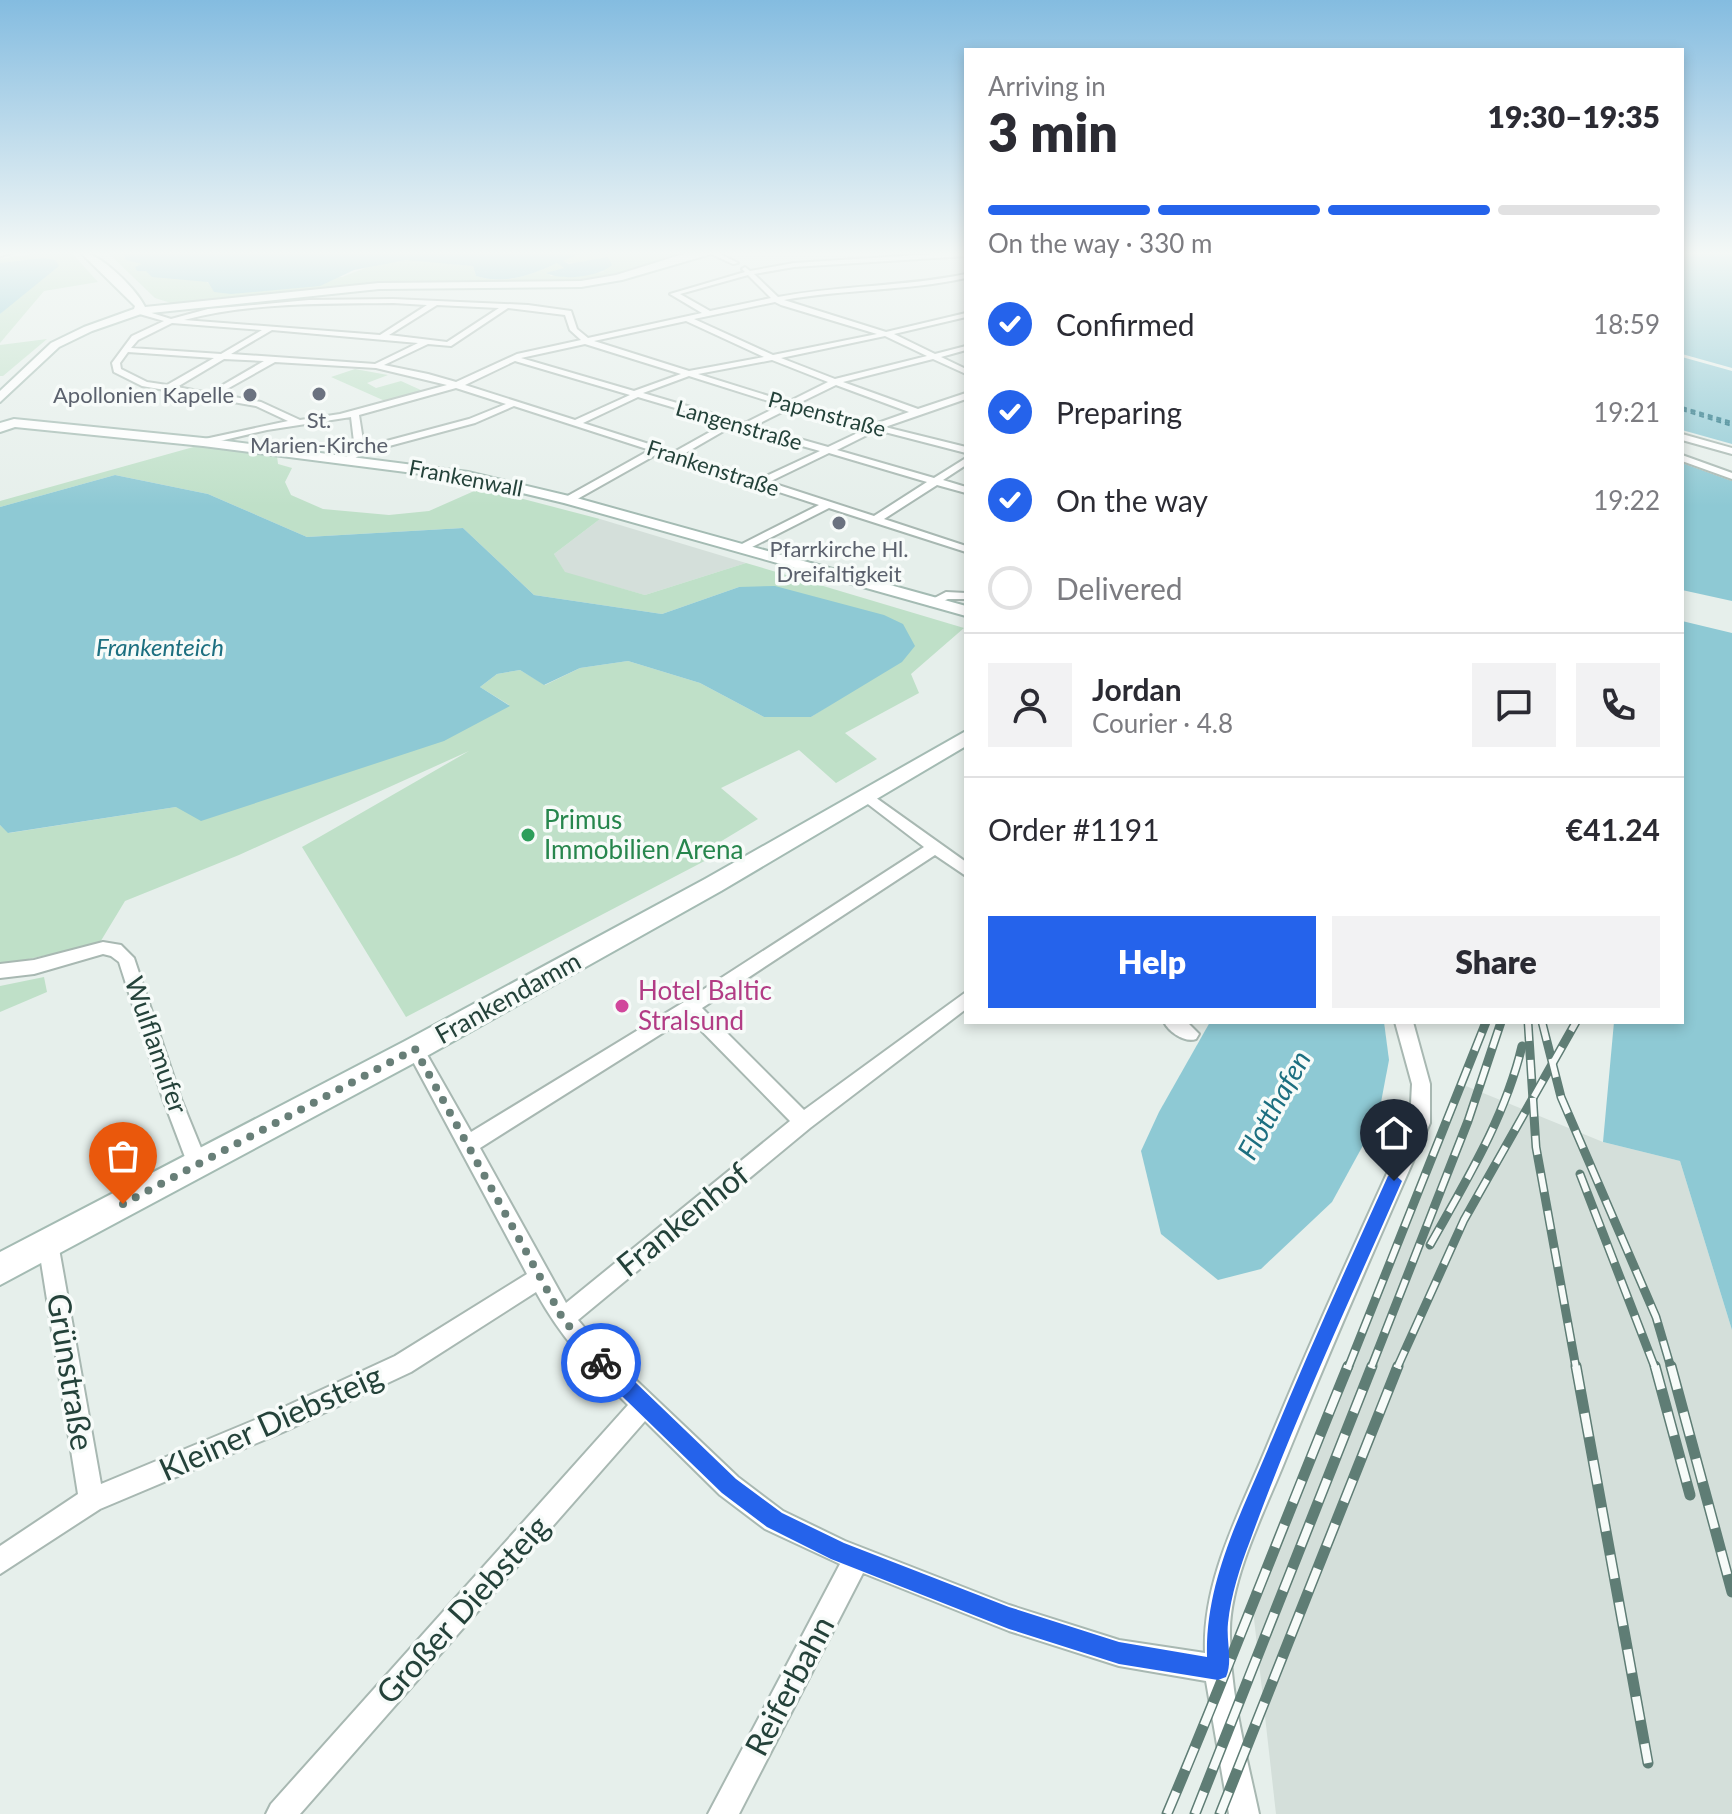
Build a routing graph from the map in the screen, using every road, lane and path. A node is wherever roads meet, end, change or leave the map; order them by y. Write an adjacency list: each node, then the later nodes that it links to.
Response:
1 (73, 337): 26 (street)
2 (138, 337): 14 (street)
3 (256, 337): 16 (street)
4 (389, 337): 11 (street)
5 (459, 337): 11 (street)
6 (582, 337): 12 (street)
7 (611, 337): 12 (street)
8 (726, 337): 18 (street)
9 (875, 337): 18 (street)
10 (894, 337): 15 (street)
11 (428, 341): 20 (street)
12 (588, 342): 17 (street); 22 (street, Papenstraße)
13 (964, 348): 15 (street)
14 (127, 350): 16 (street, Frankenstraße); 25 (street)
15 (930, 354): 21 (street); 23 (street)
16 (223, 357): 19 (street, Frankenstraße); 25 (street)
17 (514, 358): 24 (street); 28 (street, Langenstraße)
18 (773, 358): 22 (street); 23 (street)
19 (272, 360): 20 (street, Frankenstraße); 27 (street)
20 (376, 366): 24 (street, Frankenstraße)
21 (964, 371)
22 (689, 374): 28 (street); 31 (street, Papenstraße)
23 (835, 382): 31 (street); 32 (street)
24 (460, 384): 30 (street, Frankenstraße); 33 (street)
25 (169, 388): 27 (street)
26 (1, 395)
27 (211, 395): 35 (street)
28 (634, 396): 36 (street, Langenstraße); 37 (street)
29 (964, 397): 32 (street)
30 (515, 403): 37 (street, Frankenstraße); 47 (street)
31 (789, 405): 39 (street); 40 (street, Papenstraße)
32 (917, 412): 40 (street)
33 (353, 414): 35 (street); 47 (street)
34 (0, 416): 38 (street, Frankenwall)
35 (299, 423): 42 (street)
36 (732, 423): 39 (street, Langenstraße); 48 (street)
37 (574, 424): 44 (street, Frankenstraße)
38 (7, 426): 42 (street, Frankenwall)
39 (744, 427): 45 (street, Langenstraße)
40 (875, 427): 43 (street, Papenstraße); 45 (street)
41 (1684, 438): 46 (street)
42 (203, 442): 47 (street, Frankenwall)
43 (964, 449)
44 (658, 450): 48 (street, Frankenstraße); 55 (street)
45 (829, 450): 52 (street, Langenstraße); 53 (street)
46 (1732, 451)
47 (354, 455): 55 (street, Frankenwall)
48 (675, 455): 53 (street, Frankenstraße)
49 (1684, 459): 51 (street)
50 (964, 462): 52 (street)
51 (1732, 476)
52 (935, 481): 54 (street, Langenstraße); 57 (street)
53 (760, 483): 56 (street, Frankenstraße)
54 (964, 489)
55 (568, 500): 59 (street, Frankenwall)
56 (827, 505): 57 (street, Frankenstraße); 59 (street)
57 (874, 521): 58 (street, Frankenstraße)
58 (964, 548)
59 (740, 549): 61 (street, Frankenwall)
60 (964, 596): 61 (street)
61 (931, 603): 62 (street, Frankenwall); 63 (street, Frankenwall)
62 (964, 611)
63 (964, 618)
64 (964, 738): 65 (street, Frankendamm)
65 (865, 795): 66 (street); 74 (street, Frankendamm)
66 (935, 847): 67 (street); 70 (street)
67 (964, 869)
68 (0, 971): 77 (street, Wulflamufer)
69 (964, 1001): 75 (street, Frankenhof)
70 (690, 1007): 75 (street); 76 (street)
71 (1176, 1024): 73 (street)
72 (1405, 1024): 86 (street)
73 (1190, 1034)
74 (415, 1049): 76 (street); 77 (street, Frankendamm)
75 (803, 1122): 81 (street, Frankenhof)
76 (466, 1146): 80 (street)
77 (198, 1165): 78 (street, Frankendamm)
78 (48, 1243): 79 (street, Frankendamm); 83 (street, Grünstraße)
79 (0, 1269)
80 (539, 1278): 81 (street); 83 (street, Kleiner Diebsteig)
81 (563, 1319): 82 (street)
82 (644, 1404): 84 (street); 87 (street, Großer Diebsteig)
83 (91, 1500): 85 (street, Kleiner Diebsteig)
84 (857, 1559): 86 (street); 88 (street, Reiferbahn)
85 (0, 1561)
86 (1218, 1669): 89 (street)
87 (281, 1814)
88 (723, 1814)
89 (1244, 1814)

